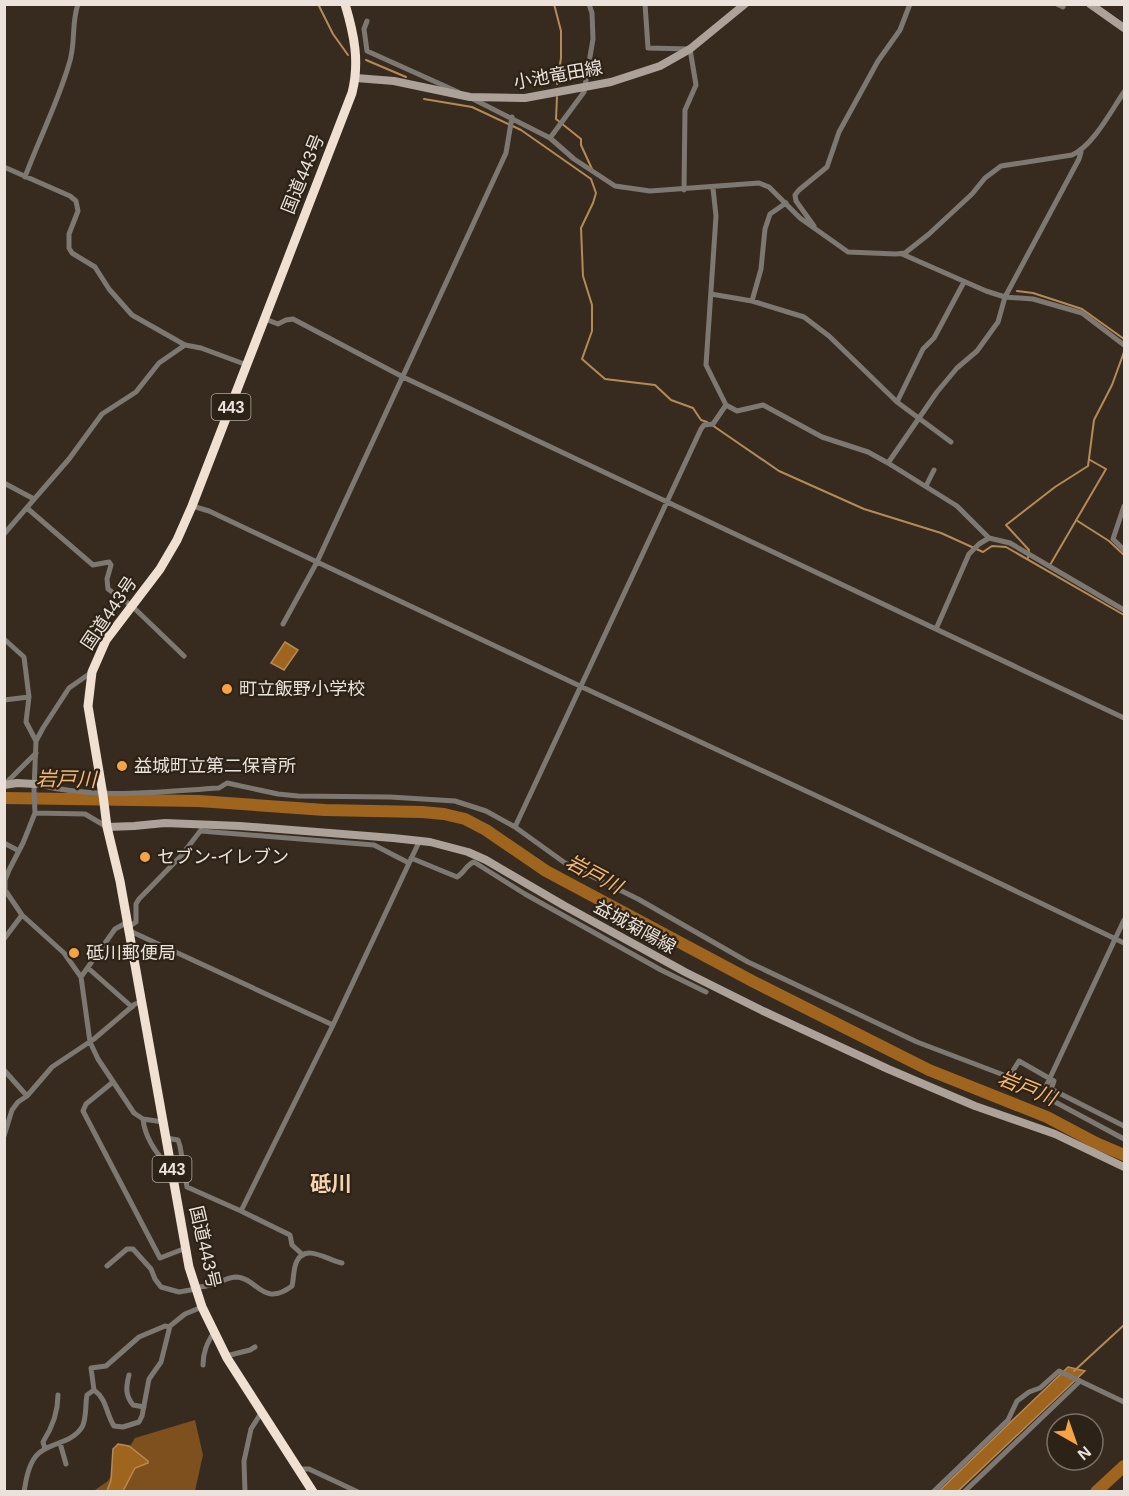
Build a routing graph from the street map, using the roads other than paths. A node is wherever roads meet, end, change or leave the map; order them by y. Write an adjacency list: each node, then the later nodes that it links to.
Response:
1 (78, 4): 19 (street)
2 (345, 4): 11 (highway, 国道443号 / 443)
3 (589, 4): 12 (street)
4 (645, 4): 10 (street)
5 (745, 4): 10 (main road, 小池竜田線)
6 (910, 4): 23 (street)
7 (1090, 4): 9 (main road)
8 (367, 21): 14 (street)
9 (1125, 28)
10 (690, 49): 12 (main road, 小池竜田線); 21 (street)
11 (356, 78): 14 (main road, 小池竜田線); 29 (highway, 国道443号 / 443)
12 (585, 87): 14 (main road, 小池竜田線); 16 (street)
13 (1125, 92): 17 (street)
14 (470, 98): 15 (street)
15 (511, 123): 16 (street); 33 (street)
16 (550, 138): 21 (street)
17 (1081, 152): 24 (street); 27 (street)
18 (4, 167): 19 (street)
19 (25, 177): 30 (street)
20 (714, 188): 21 (street); 22 (street); 26 (street)
21 (684, 190)
22 (786, 203): 23 (street); 28 (street)
23 (818, 231): 24 (street)
24 (896, 254): 25 (street)
25 (964, 282): 27 (street); 34 (street)
26 (711, 294): 28 (street); 35 (street)
27 (1005, 297): 31 (street); 36 (street)
28 (752, 301): 34 (street)
29 (265, 319): 32 (highway, 国道443号 / 443); 33 (street)
30 (185, 345): 32 (street); 42 (street)
31 (1125, 345)
32 (247, 365): 44 (highway, 国道443号 / 443)
33 (403, 377): 43 (street); 50 (street)
34 (897, 402): 36 (street)
35 (726, 405): 38 (street); 43 (street)
36 (919, 418): 37 (street); 38 (street)
37 (951, 442)
38 (888, 463): 41 (street)
39 (934, 470): 41 (street)
40 (4, 483): 42 (street)
41 (926, 486): 48 (street)
42 (34, 499): 46 (street)
43 (667, 502): 54 (street); 58 (street)
44 (192, 506): 50 (street); 51 (highway, 国道443号 / 443)
45 (1125, 506): 49 (street)
46 (27, 508): 47 (street); 51 (street)
47 (4, 534)
48 (989, 537): 52 (street); 54 (street)
49 (1125, 550)
50 (317, 562): 53 (street); 58 (street)
51 (132, 606): 56 (street); 57 (highway, 国道443号 / 443)
52 (1124, 609)
53 (283, 624)
54 (936, 629): 61 (street)
55 (4, 639): 59 (street)
56 (184, 656)
57 (92, 672): 62 (street); 66 (highway, 国道443号 / 443)
58 (582, 687): 70 (street); 80 (street)
59 (29, 697): 60 (street); 62 (street)
60 (4, 700)
61 (1125, 718)
62 (36, 741): 63 (street)
63 (36, 753): 64 (street); 65 (street)
64 (4, 785): 65 (main road)
65 (34, 787): 66 (street); 67 (street)
66 (103, 795): 68 (highway, 国道443号 / 443); 70 (street)
67 (35, 813): 68 (street); 73 (street)
68 (106, 823): 69 (main road, 益城菊陽線); 78 (highway, 国道443号 / 443)
69 (202, 827): 71 (main road, 益城菊陽線); 74 (street); 78 (street)
70 (515, 827): 90 (street)
71 (419, 842): 74 (street); 99 (main road, 益城菊陽線)
72 (4, 843): 73 (street)
73 (19, 851): 75 (street)
74 (410, 860): 84 (street); 87 (street)
75 (5, 880): 76 (street)
76 (22, 915): 79 (street); 83 (street)
77 (1125, 920): 80 (street)
78 (127, 927): 82 (street); 85 (highway, 国道443号 / 443); 87 (street)
79 (4, 939)
80 (1115, 939): 81 (street); 90 (street)
81 (1125, 943)
82 (88, 968): 83 (street); 86 (street)
83 (81, 977): 88 (street)
84 (706, 992)
85 (141, 1002): 86 (street); 94 (highway, 国道443号 / 443)
86 (132, 1007): 88 (street)
87 (333, 1025): 101 (street)
88 (90, 1042): 91 (street); 92 (street)
89 (4, 1070): 92 (street)
90 (1051, 1079): 95 (street); 98 (street)
91 (113, 1082): 93 (street); 102 (street)
92 (27, 1096): 96 (street)
93 (143, 1119): 94 (street); 100 (street)
94 (163, 1122): 97 (highway, 国道443号 / 443)
95 (1125, 1126)
96 (4, 1136)
97 (166, 1138): 100 (highway, 国道443号 / 443); 101 (street)
98 (1125, 1139)
99 (1125, 1167)
100 (172, 1170): 102 (highway, 国道443号 / 443)
101 (241, 1211): 103 (street)
102 (186, 1248): 106 (highway, 国道443号 / 443)
103 (303, 1255): 104 (street); 106 (street)
104 (342, 1263)
105 (107, 1266): 106 (street)
106 (196, 1288): 107 (highway, 国道443号 / 443)
107 (202, 1307): 108 (street); 109 (highway, 国道443号 / 443)
108 (169, 1327): 115 (street); 118 (street)
109 (214, 1332): 111 (highway, 国道443号 / 443); 112 (street)
110 (255, 1347): 111 (street)
111 (226, 1356): 119 (highway, 国道443号 / 443)
112 (203, 1365)
113 (129, 1375): 118 (street)
114 (1079, 1380): 117 (street); 130 (street); 131 (street)
115 (94, 1390): 118 (street); 120 (street)
116 (58, 1395): 121 (street)
117 (1125, 1402)
118 (144, 1407)
119 (261, 1413): 125 (highway, 国道443号 / 443); 127 (street)
120 (60, 1443): 121 (street); 123 (street)
121 (45, 1449): 122 (street)
122 (32, 1464): 124 (street); 126 (street)
123 (66, 1464)
124 (39, 1468)
125 (299, 1469): 128 (highway, 国道443号 / 443); 129 (street)
126 (24, 1491)
127 (246, 1491)
128 (313, 1491)
129 (358, 1491)
130 (933, 1491)
131 (964, 1491)

